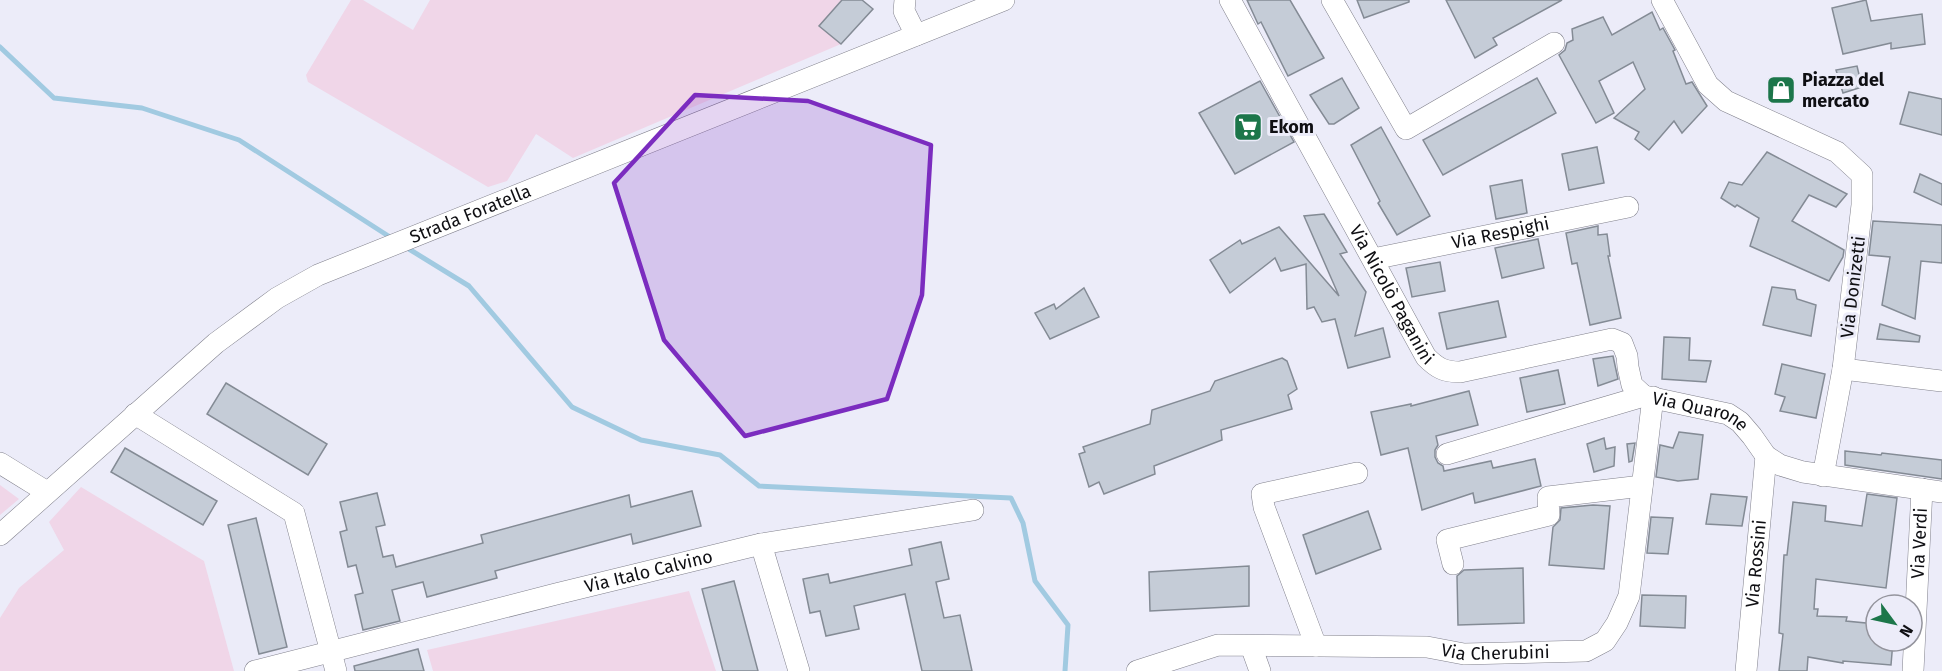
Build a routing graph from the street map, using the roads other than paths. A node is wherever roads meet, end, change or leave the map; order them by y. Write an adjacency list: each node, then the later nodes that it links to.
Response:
1 (905, 0): 6 (street)
2 (1004, 0): 6 (street, Strada Foratella)
3 (1230, 0): 9 (street, Via Nicolò Paganini)
4 (1332, 0): 7 (street)
5 (1662, 0): 10 (street, Via Donizetti)
6 (916, 35): 13 (street, Strada Foratella)
7 (1554, 43)
8 (1628, 207): 9 (street, Via Respighi)
9 (1372, 259): 12 (street, Via Nicolò Paganini)
10 (1843, 369): 11 (street); 18 (street, Via Donizetti)
11 (1942, 381)
12 (1648, 396): 14 (street, Via Quarone); 15 (street, Via Quarone); 19 (street, Via Cherubini)
13 (135, 414): 20 (street, Strada Foratella); 28 (street)
14 (1447, 454)
15 (1766, 456): 18 (street, Via Quarone); 33 (street, Via Rossini)
16 (0, 464): 20 (street)
17 (1357, 473): 27 (street)
18 (1823, 476): 21 (street, Via Quarone)
19 (1642, 486): 25 (street); 27 (street, Via Cherubini)
20 (38, 488): 23 (street, Strada Foratella)
21 (1932, 490): 34 (street, Via Verdi)
22 (973, 510): 24 (street, Via Italo Calvino)
23 (0, 535)
24 (761, 544): 28 (street, Via Italo Calvino); 30 (street)
25 (1453, 564)
26 (1251, 646): 27 (street, Via Cherubini); 31 (street, Via Cherubini); 32 (street)
27 (1316, 646)
28 (333, 662): 29 (street, Via Italo Calvino)
29 (255, 671)
30 (799, 671)
31 (1137, 671)
32 (1260, 671)
33 (1746, 671)
34 (1913, 671)

